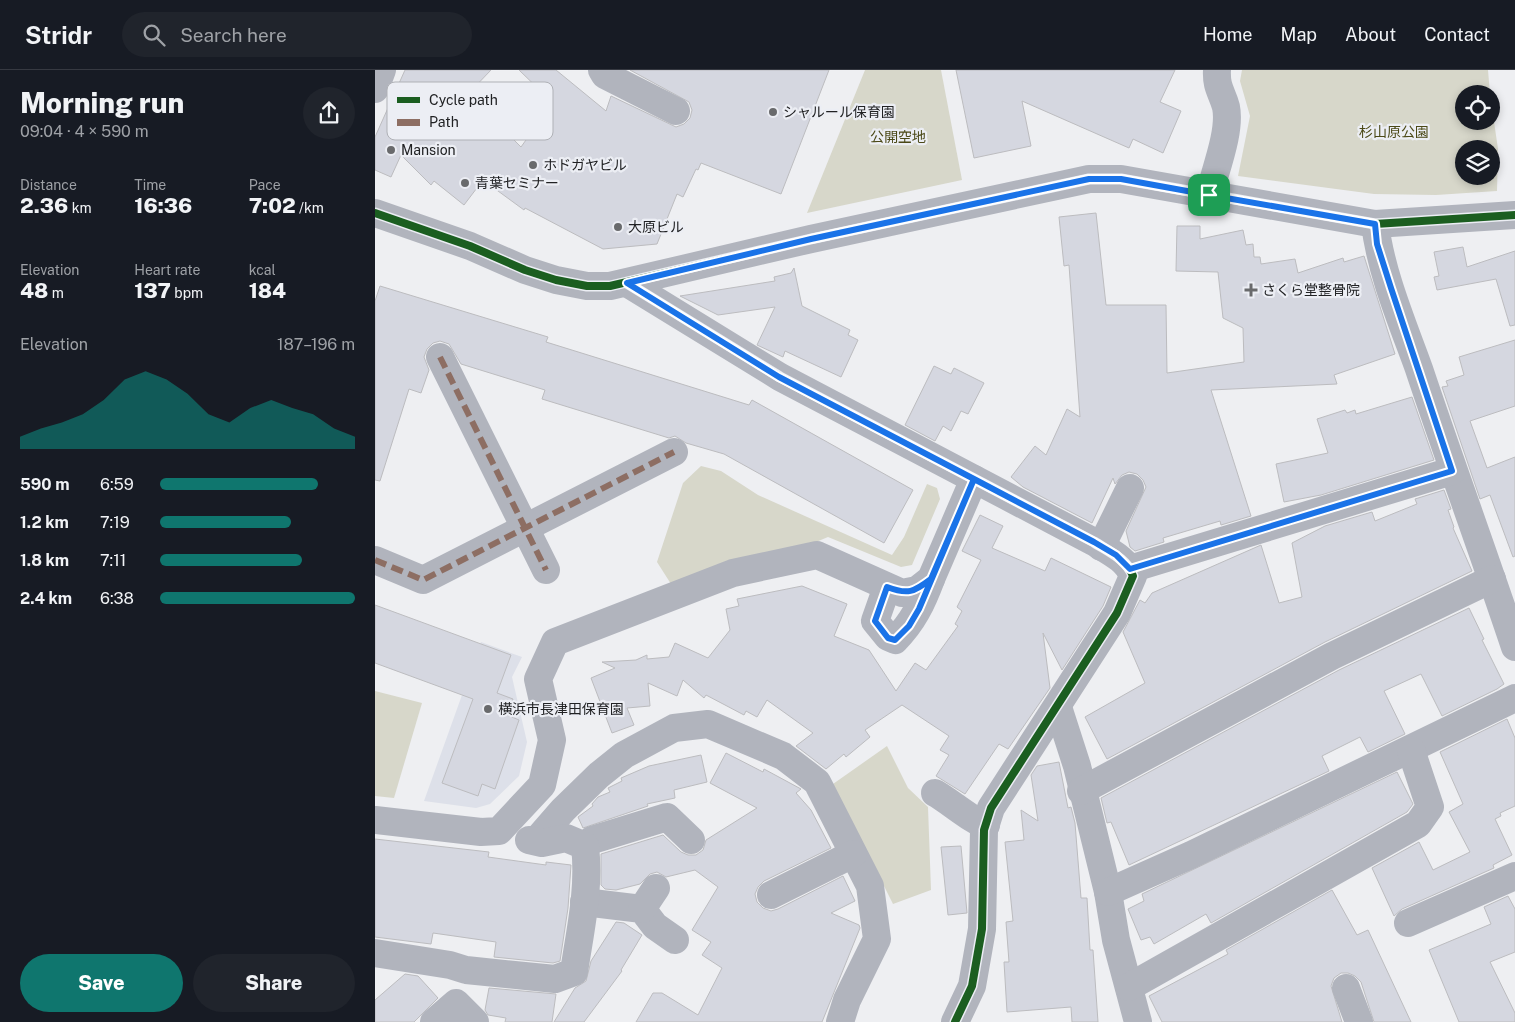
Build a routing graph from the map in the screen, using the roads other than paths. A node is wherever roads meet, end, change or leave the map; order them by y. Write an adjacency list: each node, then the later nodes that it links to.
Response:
1 (382, 70): 4 (street)
2 (602, 70): 5 (street)
3 (1217, 70): 6 (street)
4 (375, 89)
5 (676, 111)
6 (1209, 195): 9 (street); 10 (street)
7 (375, 213): 10 (street)
8 (1515, 215): 9 (street)
9 (1375, 224): 13 (street)
10 (627, 283): 14 (street)
11 (440, 357): 16 (street)
12 (674, 452): 16 (street)
13 (1452, 471): 19 (street); 22 (street)
14 (974, 479): 17 (street); 21 (street)
15 (1130, 488): 17 (street)
16 (525, 528): 18 (street); 20 (street)
17 (1101, 547): 19 (street)
18 (375, 560)
19 (1130, 569): 26 (street)
20 (546, 570)
21 (931, 579): 23 (street); 23 (street)
22 (1492, 579): 24 (street); 28 (street)
23 (887, 587): 32 (street)
24 (1515, 646)
25 (1515, 698): 27 (street)
26 (1058, 707): 28 (street); 31 (street)
27 (1411, 750): 38 (street); 45 (street)
28 (1081, 792): 38 (street)
29 (935, 793): 31 (street)
30 (375, 820): 32 (street)
31 (986, 825): 51 (street)
32 (499, 831): 34 (street)
33 (691, 840): 35 (street)
34 (536, 842): 35 (street); 36 (street)
35 (585, 846): 40 (street)
36 (853, 854): 39 (street); 50 (street)
37 (1515, 876): 41 (street)
38 (1108, 892): 45 (street)
39 (771, 895)
40 (585, 902): 42 (street); 44 (street)
41 (1408, 923)
42 (675, 940)
43 (375, 953): 44 (street)
44 (466, 970): 47 (street)
45 (1129, 987): 52 (street)
46 (1346, 988): 53 (street)
47 (456, 1003): 48 (street); 49 (street)
48 (434, 1022)
49 (475, 1022)
50 (840, 1022)
51 (955, 1022)
52 (1138, 1022)
53 (1359, 1022)

